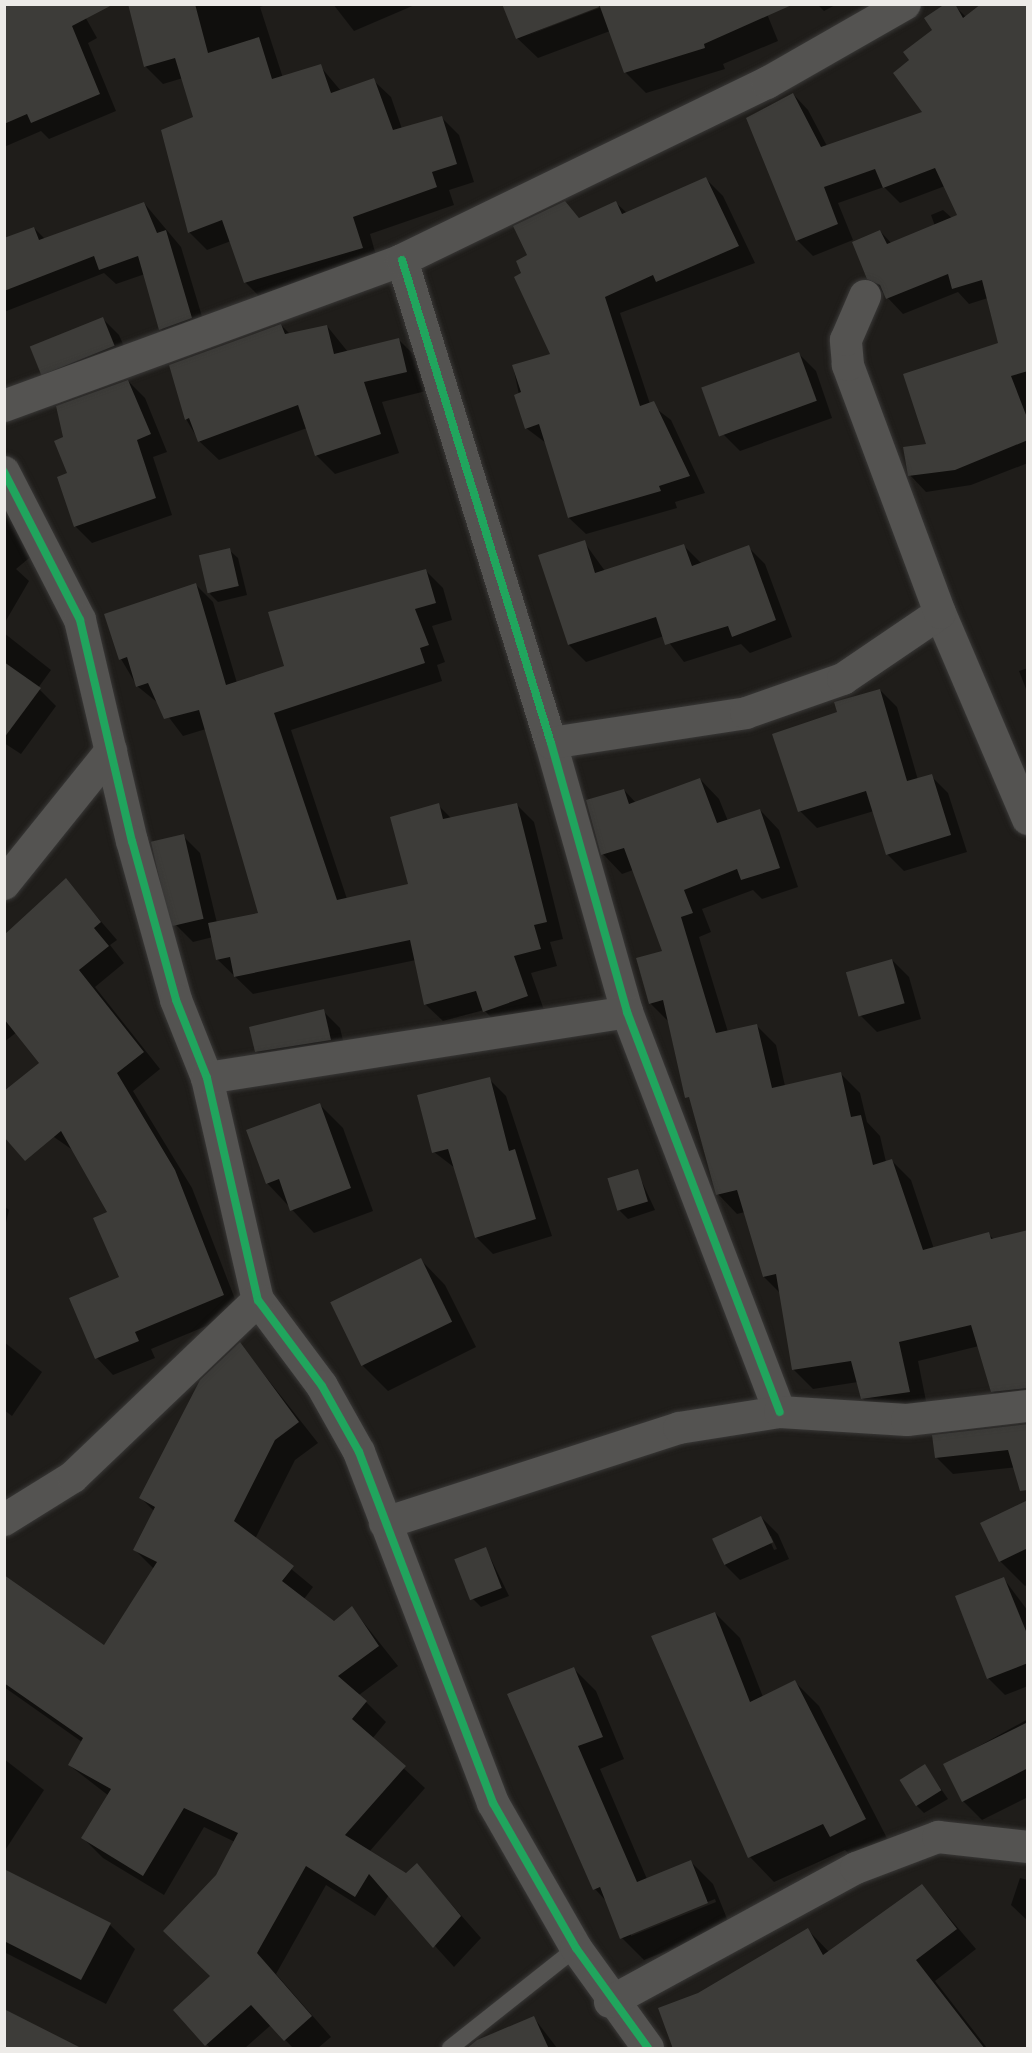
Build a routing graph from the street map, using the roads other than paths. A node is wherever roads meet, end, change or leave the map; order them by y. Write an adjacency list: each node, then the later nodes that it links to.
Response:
1 (905, 4): 2 (street)
2 (402, 260): 4 (street); 7 (street)
3 (865, 296): 6 (street)
4 (4, 406)
5 (4, 472): 8 (street)
6 (940, 613): 7 (street); 9 (street)
7 (551, 743): 11 (street)
8 (111, 751): 10 (street); 12 (street)
9 (1028, 819)
10 (4, 884)
11 (627, 1012): 12 (street); 15 (street)
12 (207, 1078): 13 (street)
13 (258, 1300): 16 (street); 17 (street)
14 (1028, 1406): 15 (street)
15 (780, 1412): 17 (street)
16 (4, 1520)
17 (385, 1523): 19 (street)
18 (1028, 1847): 20 (street)
19 (576, 1948): 20 (street); 21 (lane)
20 (610, 2002): 22 (street)
21 (450, 2049)
22 (648, 2049)

